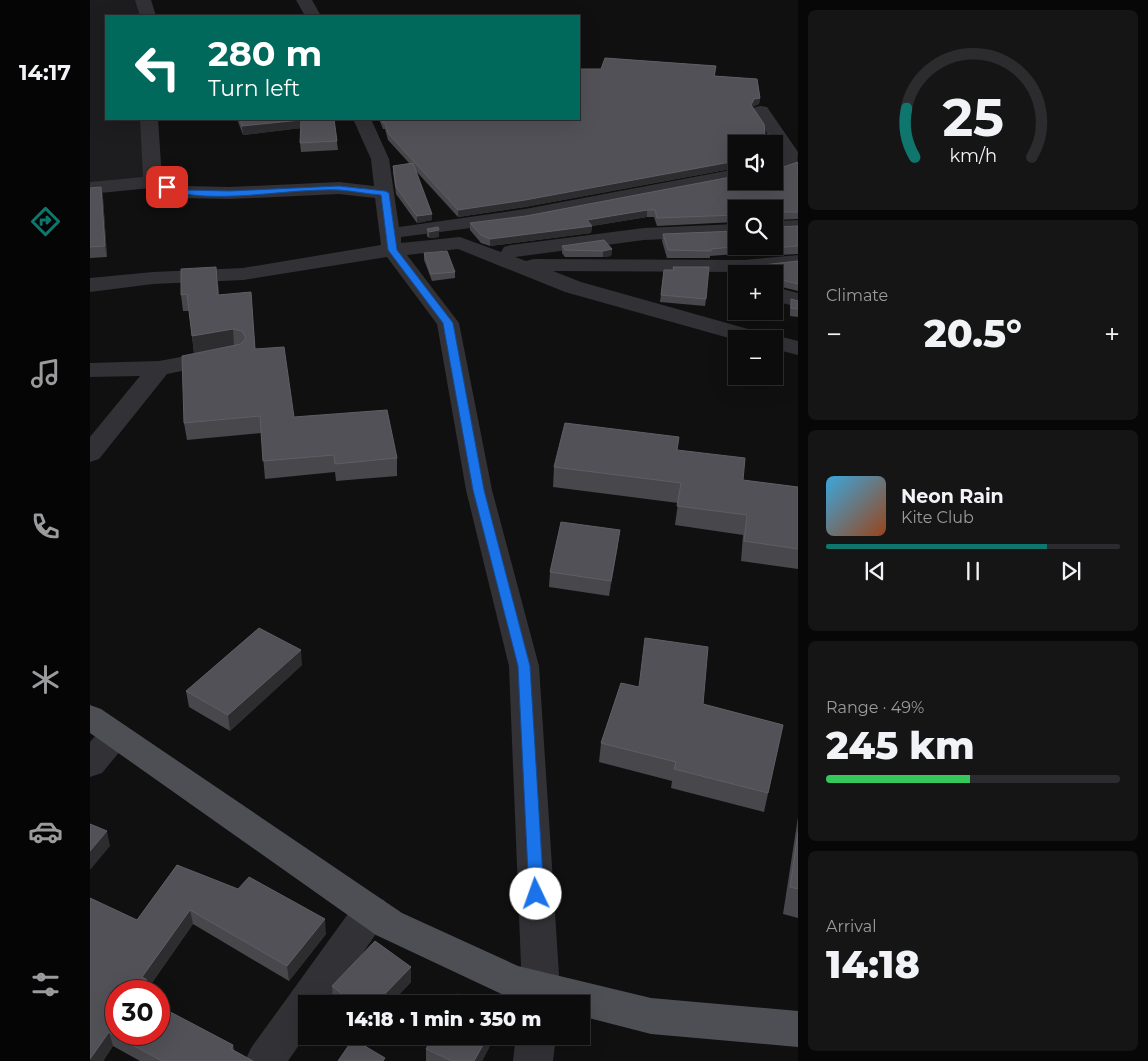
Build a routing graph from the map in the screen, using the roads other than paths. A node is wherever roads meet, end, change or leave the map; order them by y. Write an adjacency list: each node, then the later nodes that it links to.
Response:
1 (143, 0): 3 (street)
2 (304, 0): 4 (street)
3 (148, 15)
4 (312, 15)
5 (761, 111): 8 (street)
6 (149, 120): 12 (street)
7 (362, 120): 14 (street)
8 (777, 135)
9 (783, 144): 10 (street)
10 (783, 166)
11 (728, 177): 18 (street)
12 (153, 182): 13 (street); 14 (street)
13 (90, 188)
14 (385, 193): 18 (street)
15 (798, 226): 16 (street)
16 (783, 227)
17 (728, 230): 19 (street)
18 (391, 242): 19 (street); 24 (street); 38 (street)
19 (487, 254): 21 (street)
20 (798, 261): 22 (street)
21 (518, 265): 22 (street); 27 (street)
22 (690, 266): 23 (street)
23 (728, 279)
24 (90, 285)
25 (783, 296): 26 (street)
26 (798, 300)
27 (728, 331)
28 (783, 344): 29 (street)
29 (798, 348)
30 (234, 354): 31 (street)
31 (159, 368): 32 (street); 33 (street)
32 (90, 370)
33 (90, 454)
34 (103, 726): 35 (street); 36 (main road)
35 (90, 764)
36 (371, 911): 37 (main road); 42 (street)
37 (536, 995)
38 (540, 995)
39 (590, 1006): 40 (main road)
40 (798, 1029)
41 (535, 1045): 43 (street)
42 (265, 1061)
43 (533, 1061)

